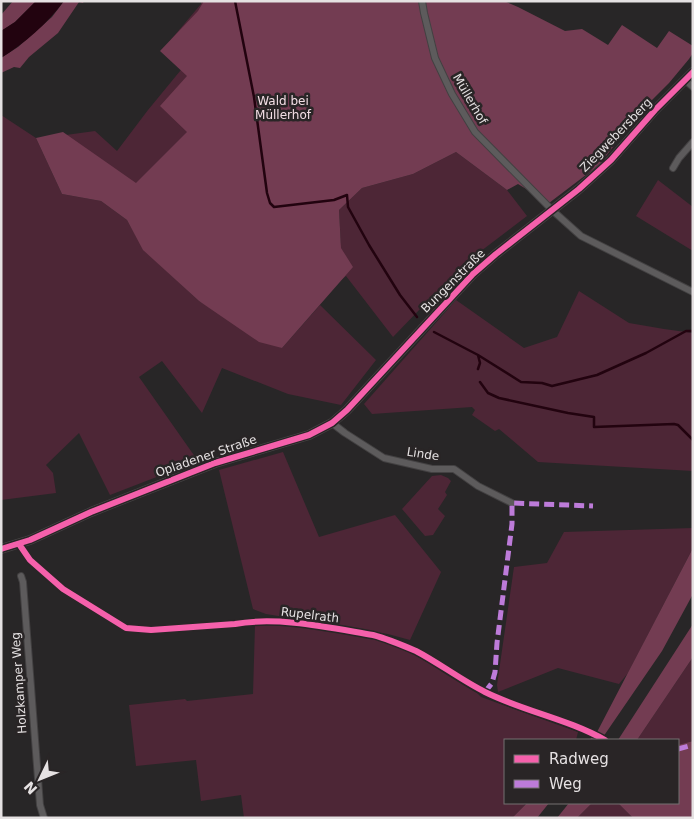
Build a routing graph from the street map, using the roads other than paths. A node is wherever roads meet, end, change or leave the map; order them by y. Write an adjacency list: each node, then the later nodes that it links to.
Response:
1 (422, 1): 7 (street, Müllerhof)
2 (693, 72): 3 (main road, Ziegwebersberg)
3 (685, 80): 4 (street); 7 (main road, Ziegwebersberg)
4 (693, 87)
5 (693, 142): 6 (street)
6 (673, 168)
7 (552, 210): 8 (street, Müllerhof); 9 (main road, Bungenstraße)
8 (693, 292)
9 (398, 356): 10 (main road, Opladener Straße)
10 (332, 423): 11 (street, Linde); 12 (main road, Opladener Straße)
11 (512, 503)
12 (19, 544): 13 (main road, Opladener Straße); 15 (street, Rupelrath)
13 (1, 549)
14 (21, 576): 16 (street, Holzkamper Weg)
15 (603, 739)
16 (44, 818)

